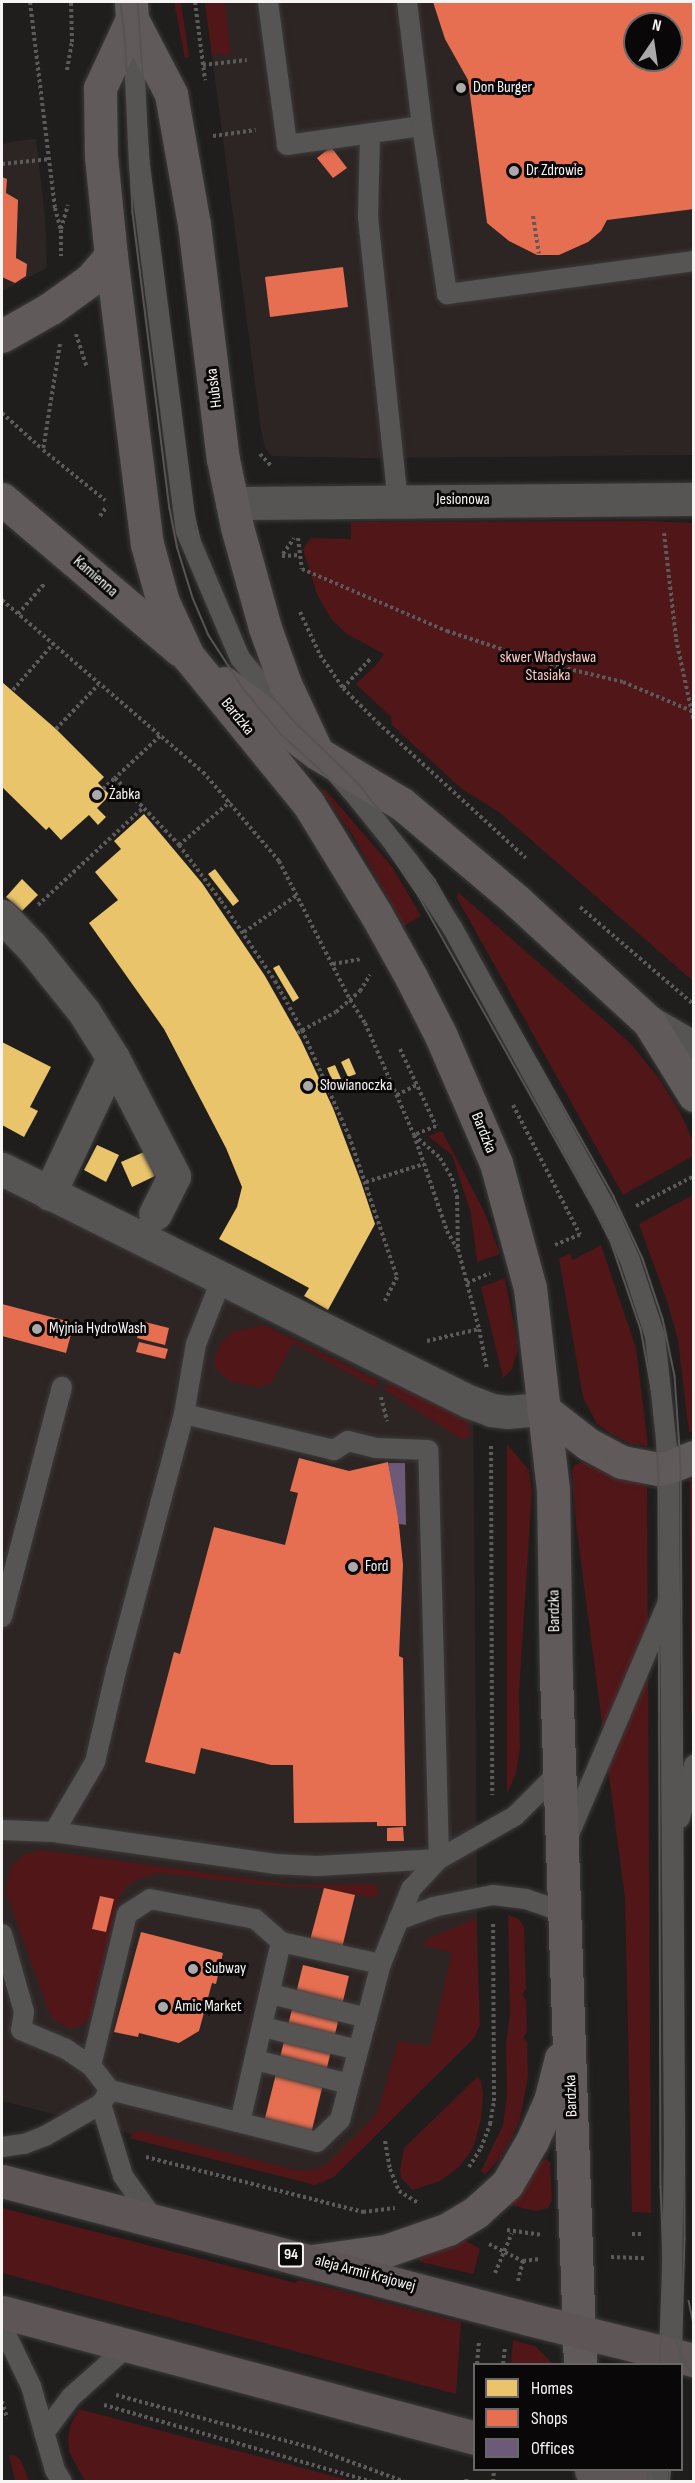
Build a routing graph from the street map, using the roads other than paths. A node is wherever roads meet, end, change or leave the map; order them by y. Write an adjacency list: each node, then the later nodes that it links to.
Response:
1 (268, 2): 5 (lane)
2 (407, 2): 4 (lane)
3 (131, 10): 6 (street); 12 (street, Hubska); 14 (lane)
4 (422, 126): 5 (lane); 7 (lane)
5 (370, 135): 11 (lane)
6 (111, 256): 8 (street); 13 (street)
7 (693, 261)
8 (2, 336)
9 (2, 499): 13 (street, Kamienna)
10 (693, 499): 11 (street, Jesionowa)
11 (398, 501): 12 (street, Jesionowa)
12 (232, 503): 14 (street, Hubska)
13 (188, 656): 14 (street, Bardzka); 25 (street, Bardzka)
14 (317, 753): 16 (street, Bardzka); 27 (lane)
15 (8, 922): 18 (street)
16 (650, 1022): 17 (street); 19 (street, Bardzka)
17 (693, 1048)
18 (113, 1058): 21 (street); 22 (street)
19 (693, 1095)
20 (4, 1176): 21 (street)
21 (49, 1194): 23 (street)
22 (155, 1214)
23 (222, 1278): 25 (street); 26 (lane)
24 (62, 1387): 29 (lane)
25 (543, 1409): 27 (street); 31 (street, Bardzka)
26 (184, 1414): 33 (lane); 35 (lane)
27 (681, 1462): 28 (lane)
28 (670, 1596): 34 (lane); 36 (lane)
29 (2, 1617)
30 (693, 1766): 36 (lane)
31 (561, 1770): 34 (street, Bardzka); 35 (lane)
32 (2, 1830): 33 (lane)
33 (54, 1832): 35 (lane)
34 (564, 1846): 37 (street, Bardzka)
35 (439, 1859): 38 (lane)
36 (672, 1875): 60 (lane)
37 (566, 1913): 38 (lane); 45 (street, Bardzka)
38 (398, 1920): 41 (lane)
39 (2, 1934): 48 (lane)
40 (281, 1942): 41 (lane); 42 (lane); 48 (lane)
41 (381, 1964): 43 (lane)
42 (271, 1994): 43 (lane); 44 (lane)
43 (367, 2018): 46 (lane)
44 (263, 2027): 46 (lane); 47 (lane)
45 (570, 2028): 55 (street); 58 (street, Bardzka)
46 (358, 2050): 49 (lane)
47 (256, 2060): 49 (lane); 51 (lane)
48 (91, 2066): 50 (lane)
49 (349, 2084): 51 (lane)
50 (105, 2097): 51 (lane); 52 (lane); 54 (lane)
51 (240, 2122)
52 (2, 2147)
53 (2, 2181): 54 (main road, aleja Armii Krajowej / 94)
54 (155, 2221): 55 (main road, aleja Armii Krajowej / 94)
55 (312, 2260): 58 (main road, aleja Armii Krajowej / 94)
56 (2, 2312): 59 (main road)
57 (2, 2326): 62 (lane)
58 (579, 2331): 60 (main road, aleja Armii Krajowej / 94); 61 (street, Bardzka)
59 (128, 2346): 62 (lane); 63 (main road)
60 (679, 2359)
61 (580, 2363)
62 (44, 2433): 65 (lane)
63 (473, 2439)
64 (598, 2471): 66 (main road)
65 (62, 2481)
66 (636, 2481)

